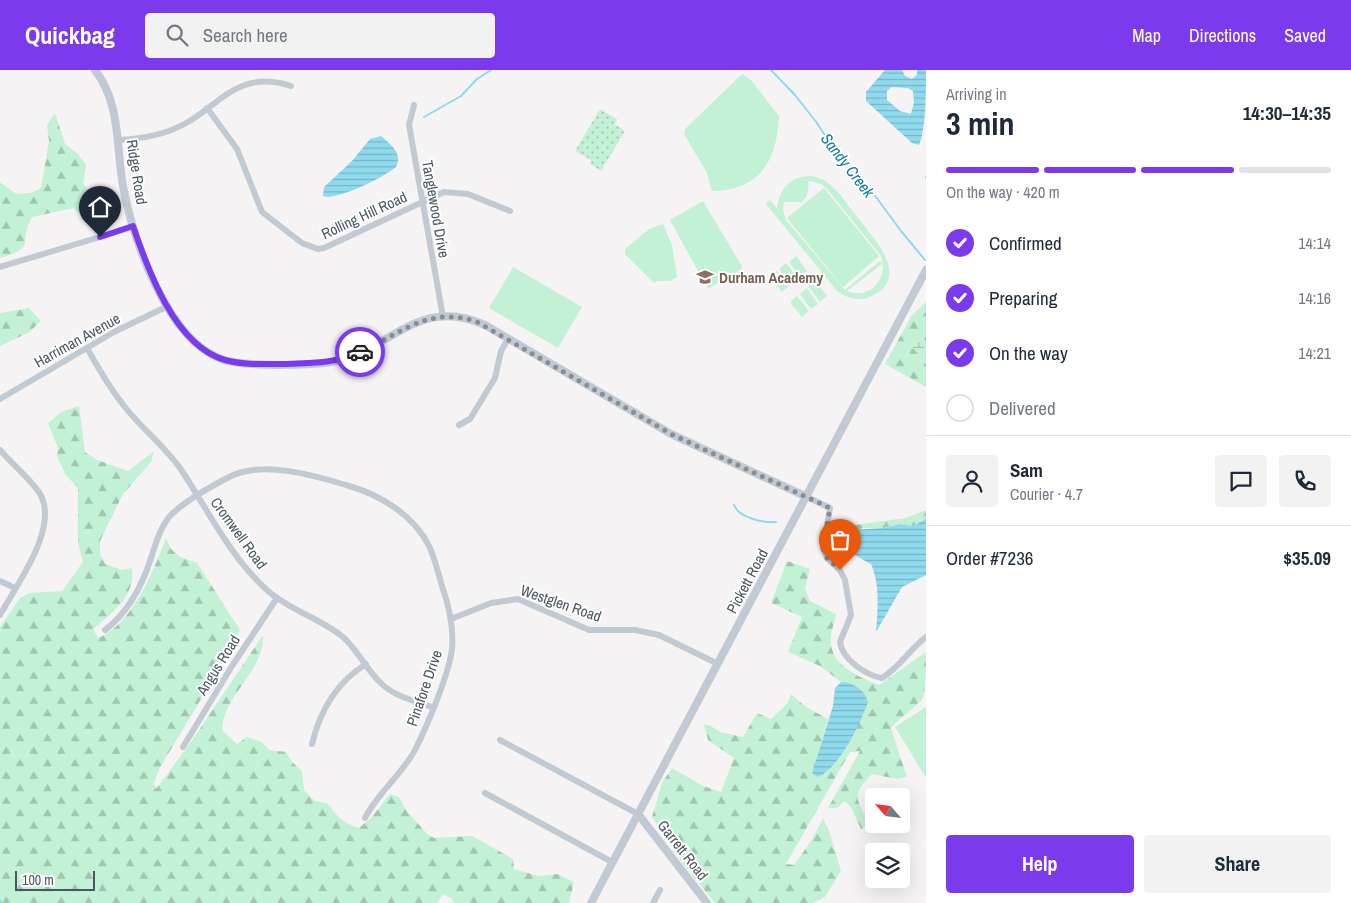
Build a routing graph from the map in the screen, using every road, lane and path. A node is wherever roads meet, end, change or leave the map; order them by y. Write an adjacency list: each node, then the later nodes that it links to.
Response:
1 (95, 70): 5 (street, Ridge Road)
2 (292, 86): 4 (street)
3 (414, 105): 6 (street, Tanglewood Drive)
4 (207, 108): 5 (street); 6 (street, Rolling Hill Road)
5 (118, 140): 8 (street, Ridge Road)
6 (422, 202): 7 (street, Rolling Hill Road); 12 (street, Tanglewood Drive)
7 (510, 211)
8 (133, 226): 9 (street); 11 (street, Ridge Road)
9 (0, 267)
10 (926, 270): 19 (street, Pickett Road)
11 (168, 306): 12 (street, Ridge Road); 14 (street, Harriman Avenue)
12 (443, 317): 13 (street, Ridge Road)
13 (508, 339): 16 (street); 19 (street, Ridge Road)
14 (87, 348): 15 (street, Harriman Avenue); 18 (street, Cromwell Road)
15 (0, 399)
16 (459, 425)
17 (0, 450): 21 (street)
18 (197, 496): 22 (street, Cromwell Road); 24 (street, Pinafore Drive); 25 (street, Pinafore Drive)
19 (807, 497): 26 (street); 28 (street, Pickett Road)
20 (0, 581): 21 (street)
21 (15, 588): 23 (street)
22 (277, 598): 27 (street, Cromwell Road); 32 (street, Angus Road)
23 (0, 615)
24 (451, 619): 28 (street, Westglen Road); 29 (street, Pinafore Drive)
25 (105, 630)
26 (926, 636)
27 (366, 664): 29 (street, Cromwell Road); 31 (street)
28 (718, 664): 34 (street, Pickett Road)
29 (432, 707): 35 (street, Pinafore Drive)
30 (500, 740): 34 (street)
31 (312, 744)
32 (183, 747)
33 (485, 793): 36 (street)
34 (638, 814): 36 (street, Pickett Road); 40 (street, Garrett Road)
35 (365, 818)
36 (612, 862): 38 (street, Pickett Road)
37 (660, 890): 39 (street)
38 (590, 903)
39 (653, 903)
40 (707, 903)

